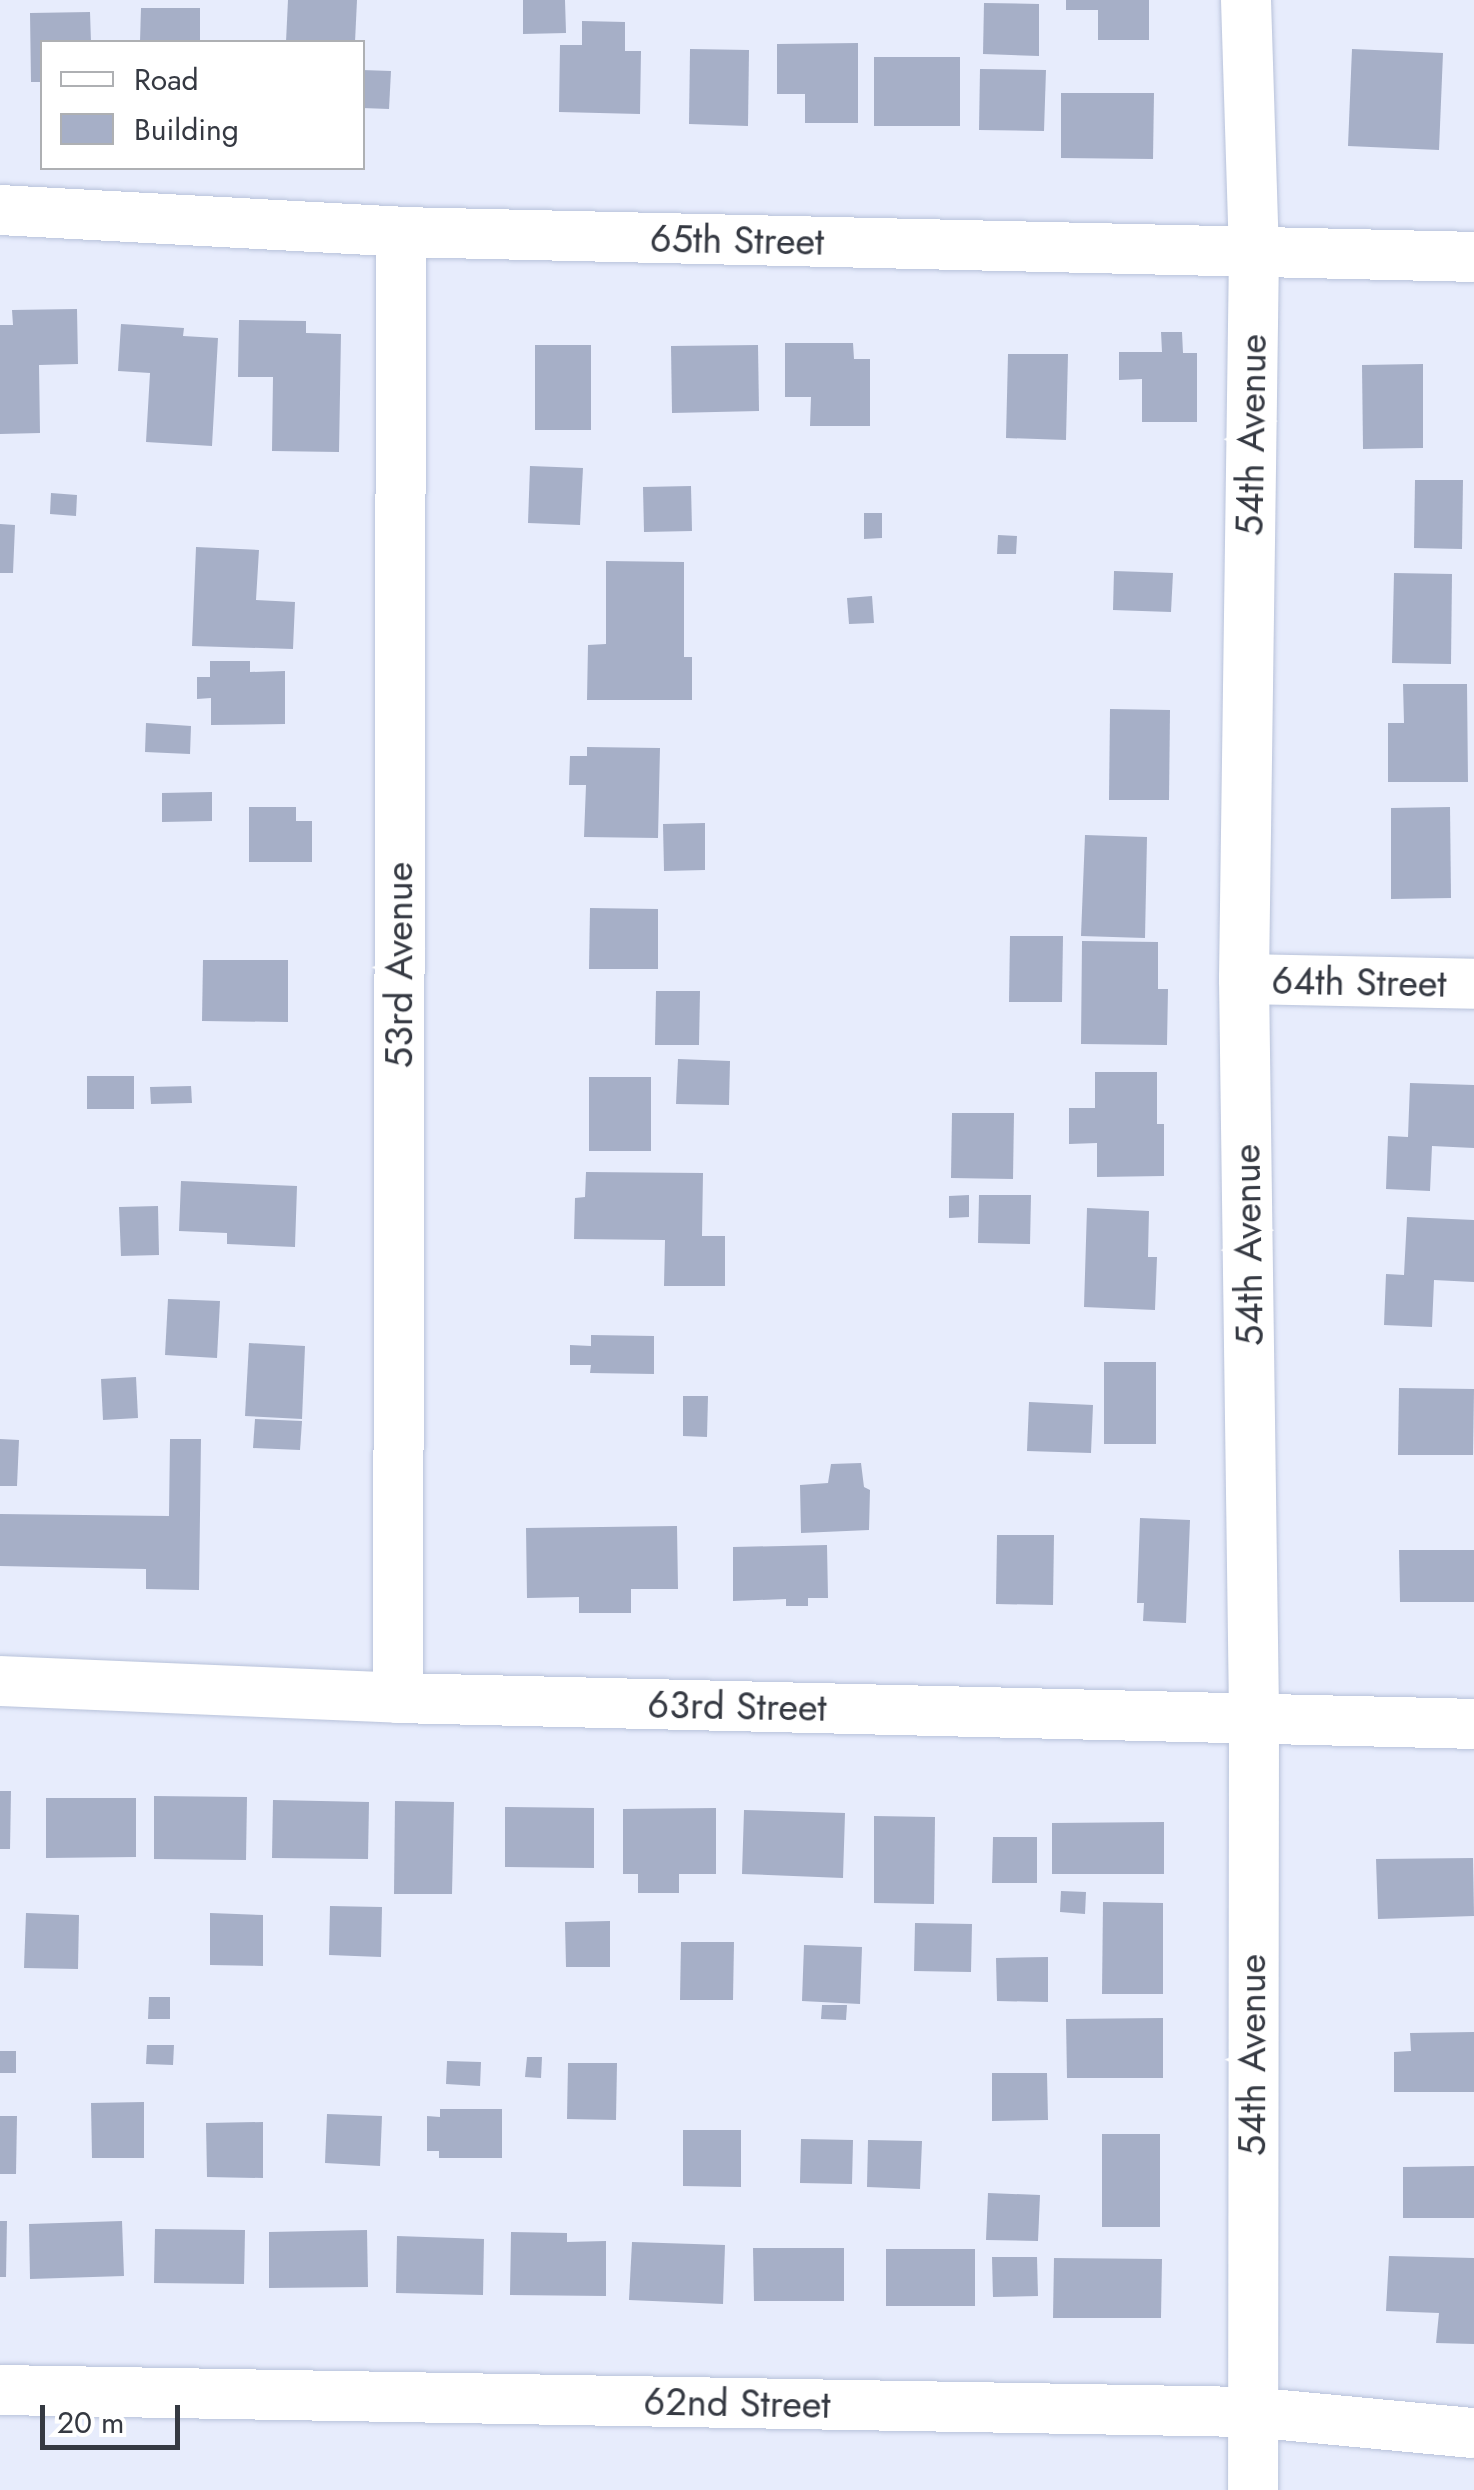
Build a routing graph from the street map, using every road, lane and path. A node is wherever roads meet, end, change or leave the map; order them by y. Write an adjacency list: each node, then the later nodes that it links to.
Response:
1 (1246, 0): 4 (street, 54th Avenue)
2 (0, 210): 3 (street, 65th Street)
3 (401, 232): 4 (street, 65th Street); 9 (street, 53rd Avenue)
4 (1254, 252): 5 (street, 65th Street); 6 (street, 54th Avenue)
5 (1474, 257)
6 (1244, 980): 7 (street, 64th Street); 10 (street, 54th Avenue)
7 (1474, 984)
8 (0, 1682): 9 (street, 63rd Street)
9 (398, 1698): 10 (street, 63rd Street)
10 (1254, 1718): 11 (street, 63rd Street); 13 (street, 54th Avenue)
11 (1474, 1724)
12 (0, 2390): 13 (street, 62nd Street)
13 (1250, 2412): 14 (street, 62nd Street); 15 (street, 54th Avenue)
14 (1474, 2433)
15 (1254, 2490)

